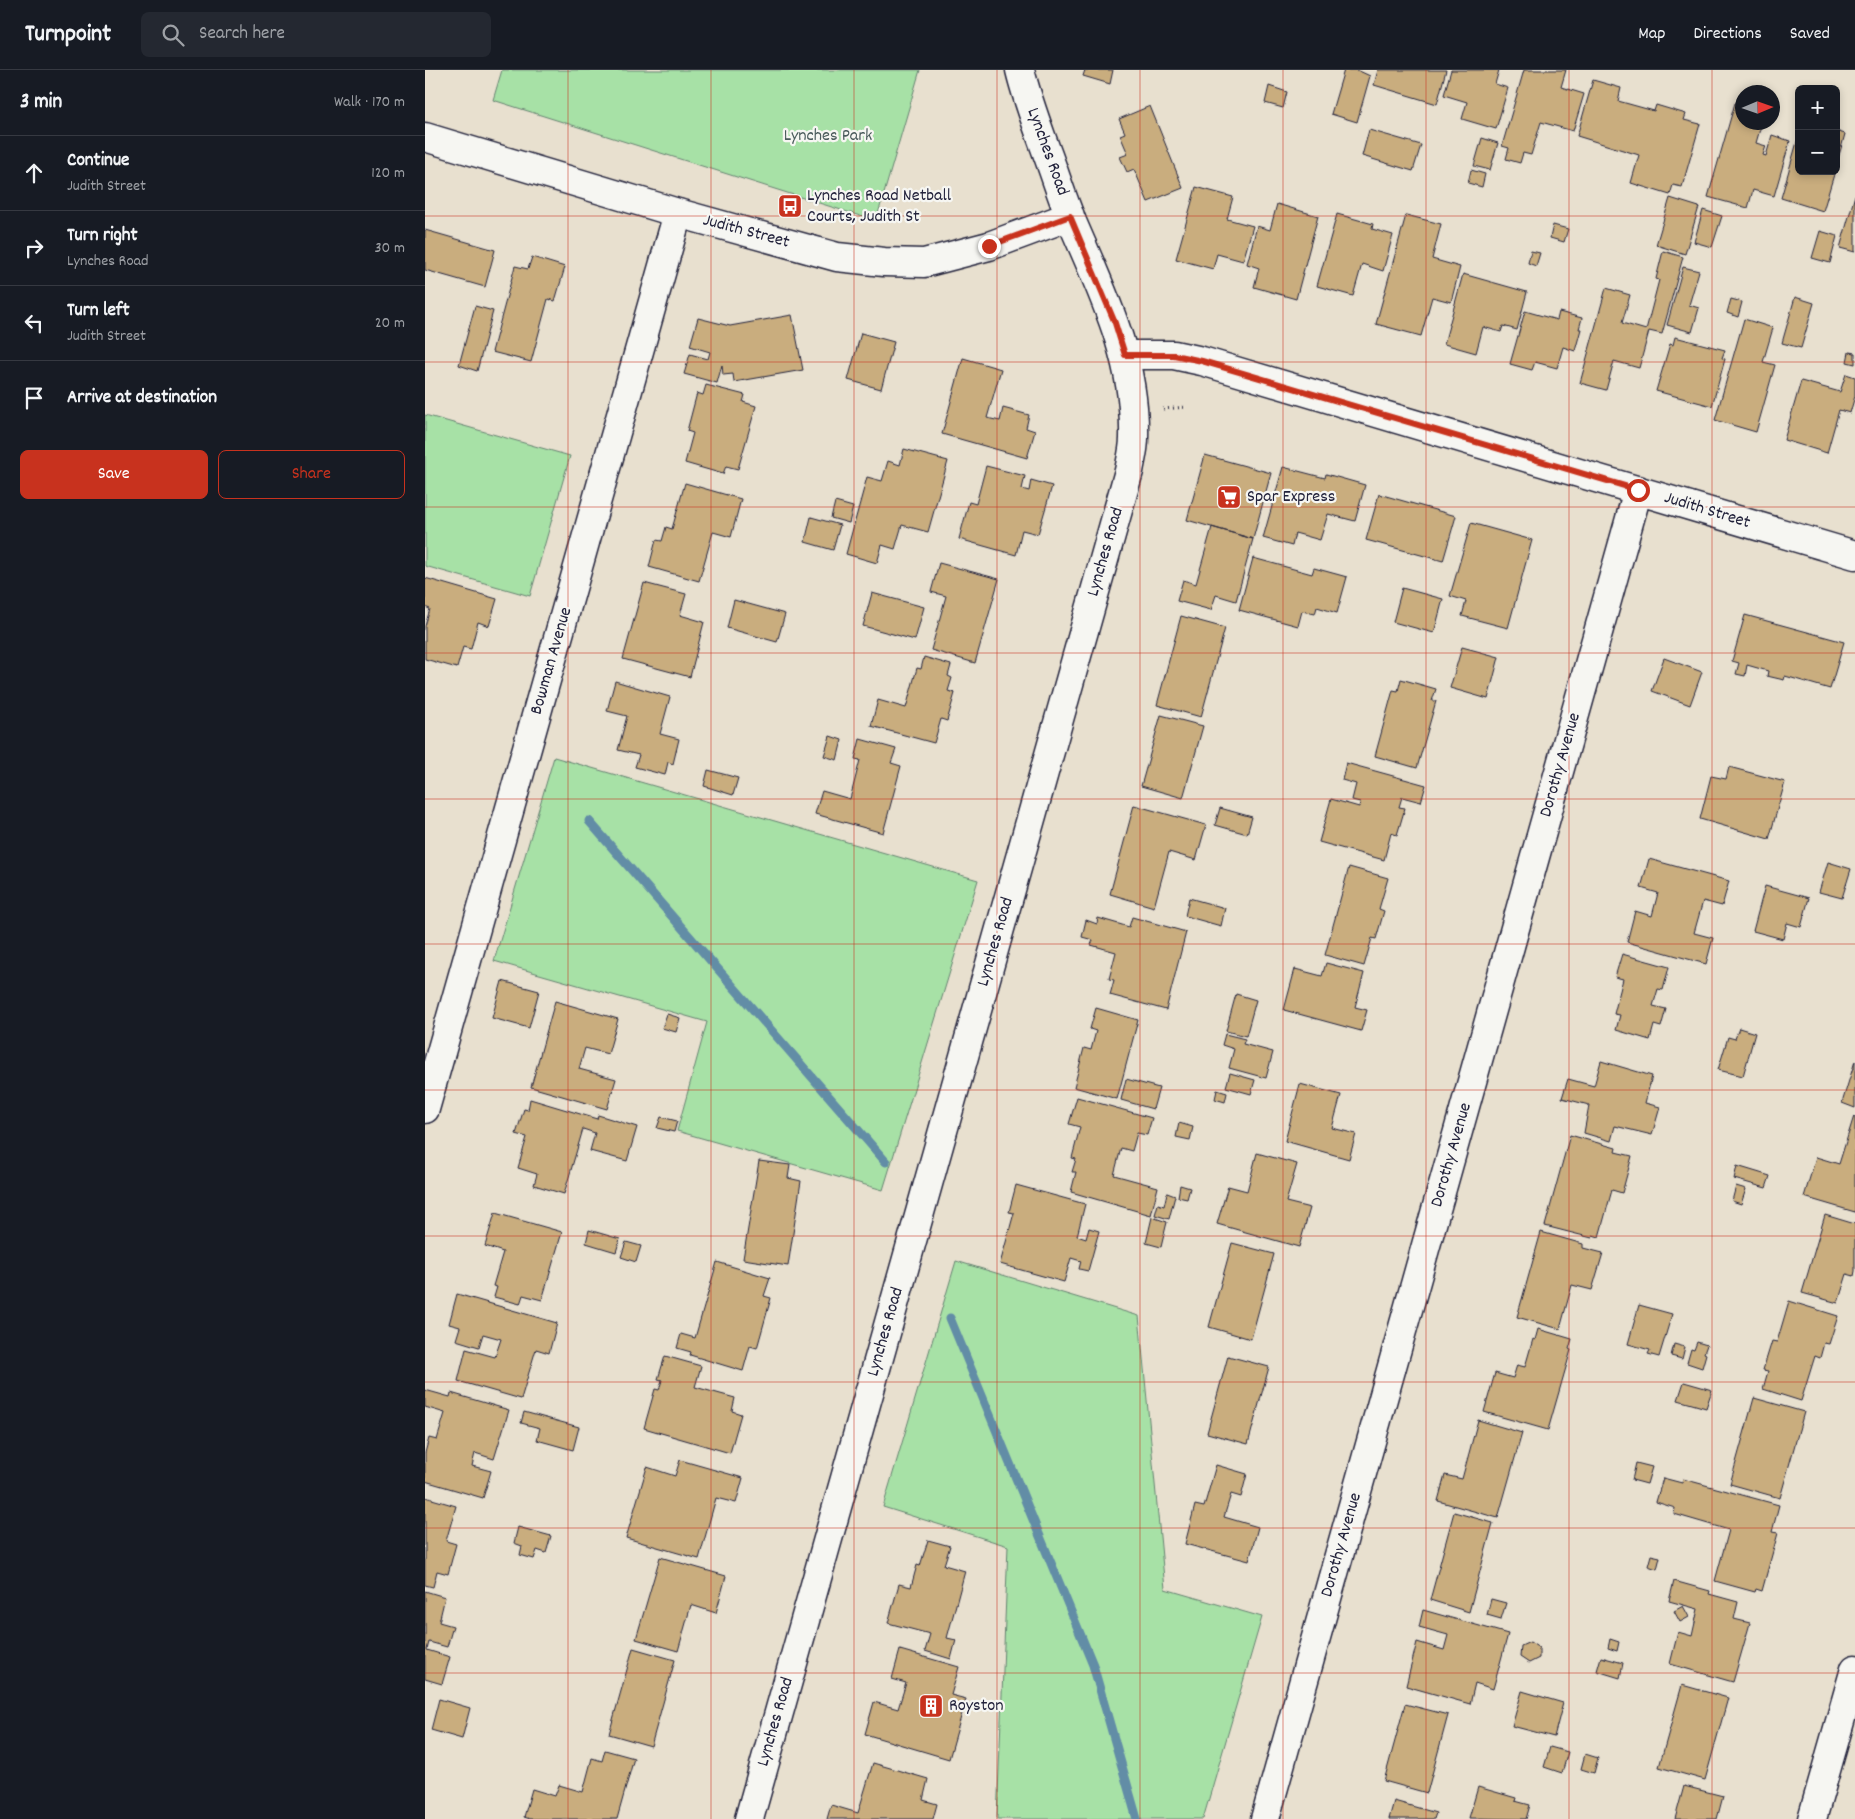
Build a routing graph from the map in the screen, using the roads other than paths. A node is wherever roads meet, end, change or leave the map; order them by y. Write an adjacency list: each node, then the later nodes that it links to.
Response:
1 (1020, 70): 4 (street, Lynches Road)
2 (425, 137): 3 (street, Judith Street)
3 (679, 214): 4 (street, Judith Street); 8 (street, Bowman Avenue)
4 (1070, 216): 5 (street, Lynches Road)
5 (1125, 355): 6 (street, Judith Street); 10 (street, Lynches Road)
6 (1638, 490): 7 (street, Judith Street); 11 (street, Dorothy Avenue)
7 (1855, 555)
8 (425, 1109)
9 (1855, 1669): 12 (street)
10 (749, 1819)
11 (1265, 1819)
12 (1812, 1819)

